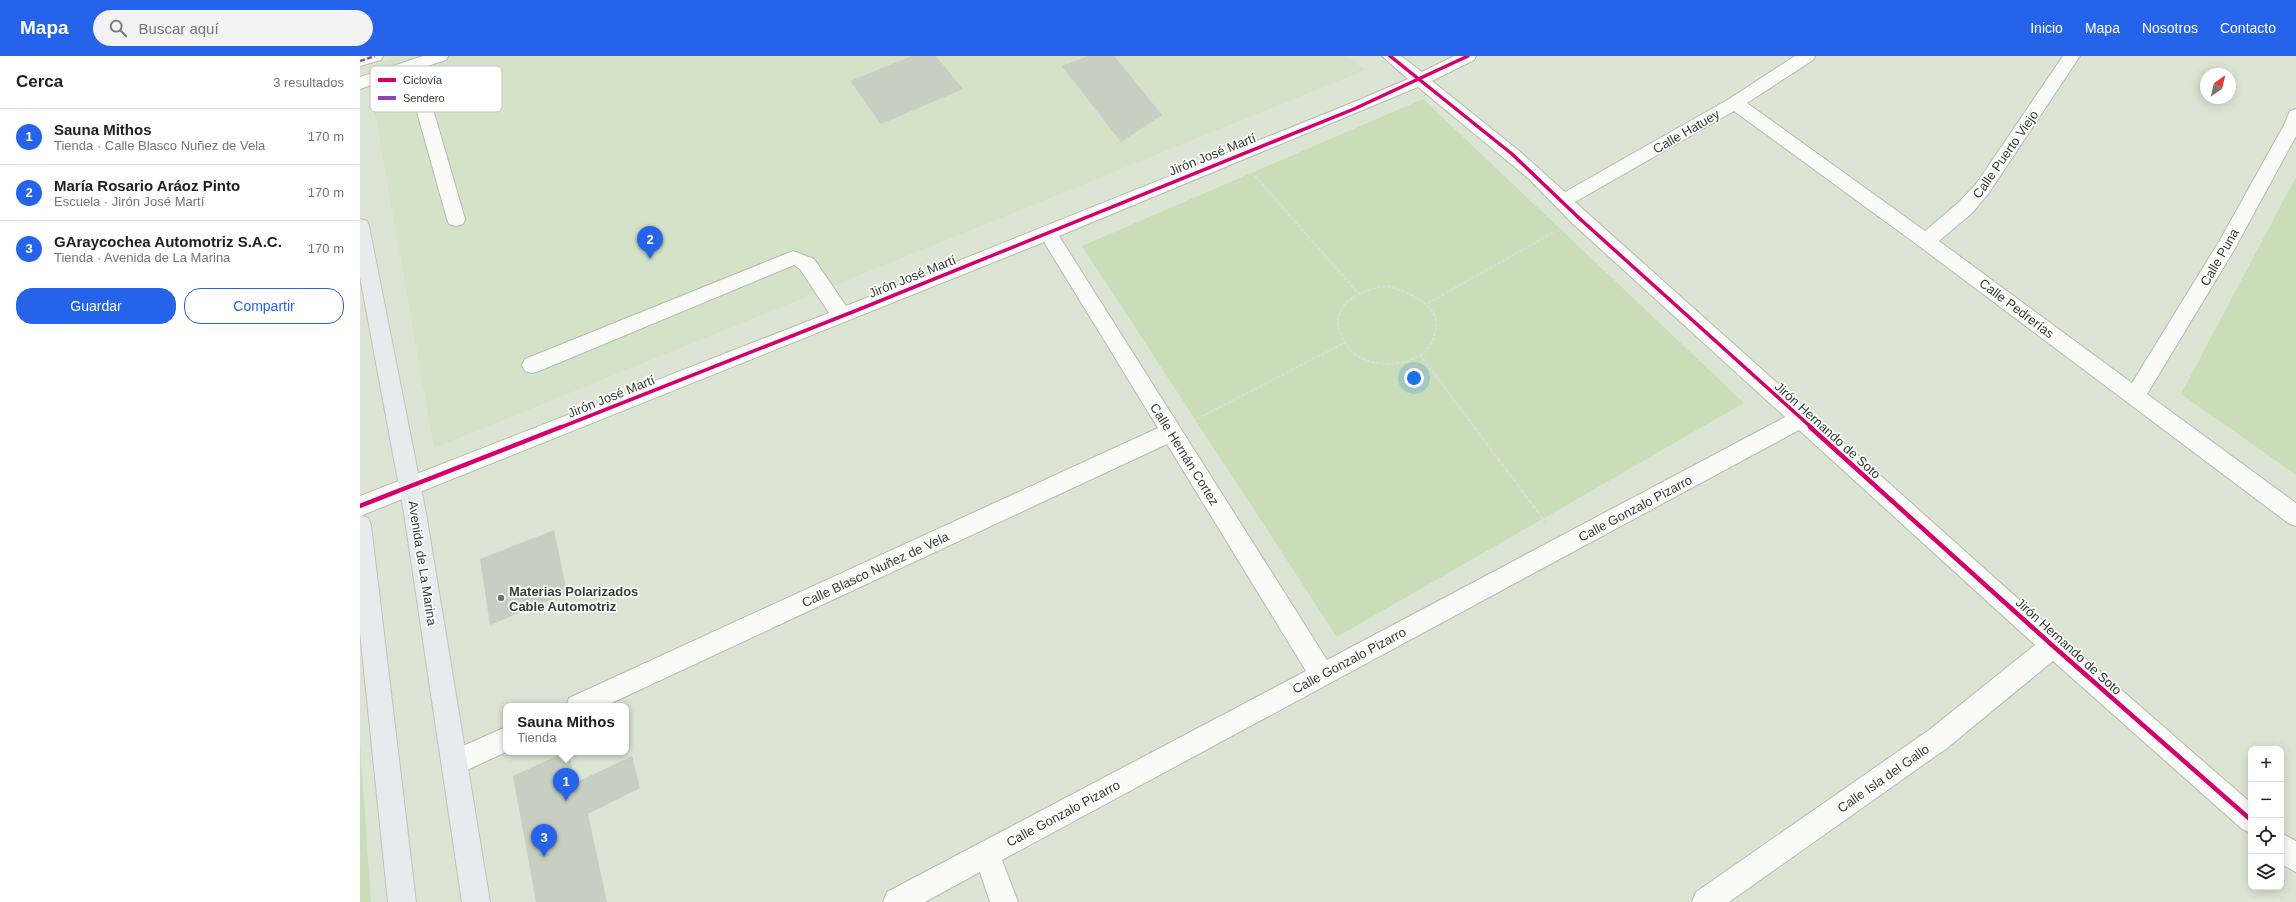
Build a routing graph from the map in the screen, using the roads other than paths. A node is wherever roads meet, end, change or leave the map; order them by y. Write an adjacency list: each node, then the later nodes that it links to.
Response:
1 (375, 56): 7 (street)
2 (440, 56): 8 (street)
3 (1390, 56): 11 (street, Jirón Hernando de Soto)
4 (1468, 56): 11 (street, Jirón José Martí)
5 (1807, 56): 13 (street, Calle Hatuey)
6 (2072, 56): 20 (street, Calle Puerto Viejo)
7 (360, 61)
8 (412, 65): 9 (street)
9 (409, 66)
10 (370, 80): 12 (street)
11 (1421, 80): 16 (street, Jirón Hernando de Soto); 19 (street, Jirón José Martí)
12 (360, 83)
13 (1735, 103): 16 (street, Calle Hatuey); 20 (street, Calle Pedrerías)
14 (425, 112): 17 (street)
15 (2296, 117): 23 (street, Calle Puna)
16 (1563, 201): 24 (street, Jirón Hernando de Soto)
17 (456, 219)
18 (360, 226): 26 (main road, Avenida de La Marina)
19 (1048, 233): 21 (street, Jirón José Martí); 25 (street, Calle Hernán Cortez)
20 (1926, 241): 23 (street, Calle Pedrerías)
21 (841, 315): 22 (street); 26 (street, Jirón José Martí)
22 (532, 365)
23 (2136, 396): 28 (street, Calle Pedrerías)
24 (1801, 419): 30 (street, Jirón Hernando de Soto); 31 (street, Calle Gonzalo Pizarro)
25 (1171, 432): 31 (street, Calle Hernán Cortez); 32 (street, Calle Blasco Nuñez de Vela)
26 (410, 486): 27 (street, Jirón José Martí); 34 (main road, Avenida de La Marina)
27 (360, 506)
28 (2296, 516)
29 (360, 525): 39 (main road)
30 (2053, 646): 35 (street, Jirón Hernando de Soto); 43 (street, Calle Isla del Gallo)
31 (1322, 674): 37 (street, Calle Gonzalo Pizarro)
32 (584, 703)
33 (503, 740): 34 (street)
34 (456, 762): 40 (main road, Avenida de La Marina)
35 (2249, 818)
36 (2284, 849): 38 (street)
37 (987, 854): 41 (street, Calle Gonzalo Pizarro); 42 (street)
38 (2296, 859)
39 (402, 902)
40 (476, 902)
41 (896, 902)
42 (1004, 902)
43 (1706, 902)

